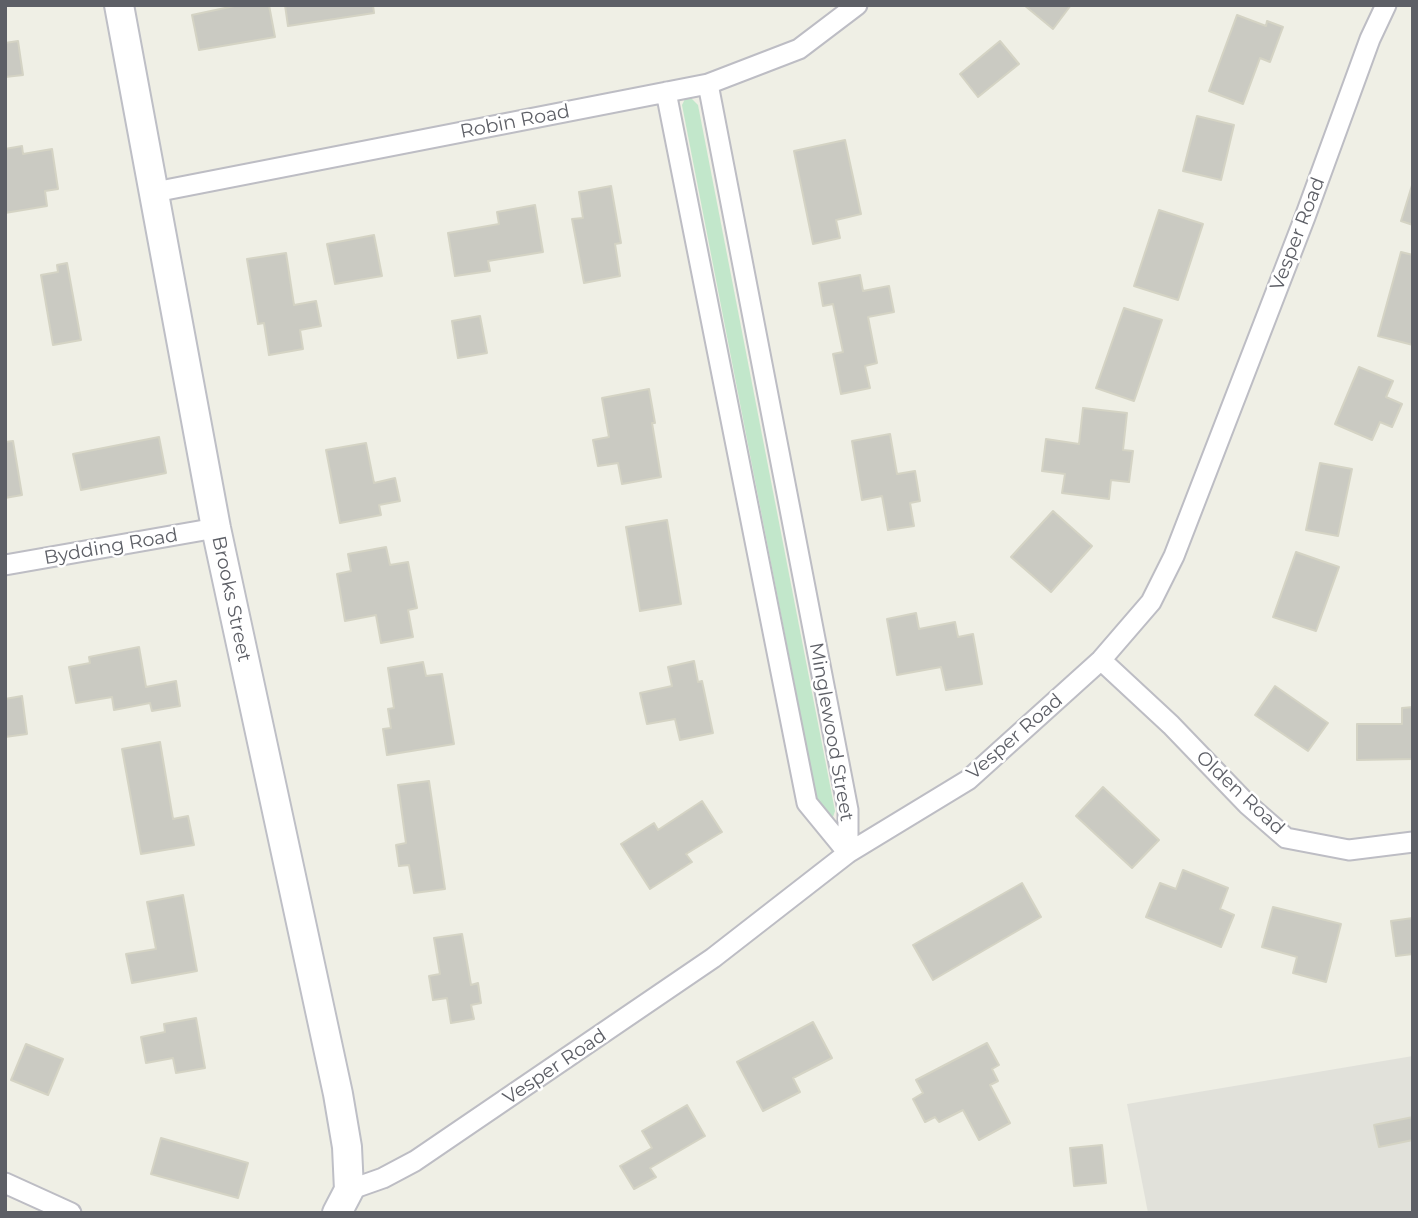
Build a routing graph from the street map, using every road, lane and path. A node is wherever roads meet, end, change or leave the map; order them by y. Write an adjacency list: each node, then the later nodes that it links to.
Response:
1 (119, 5): 6 (street, Brooks Street)
2 (857, 5): 4 (street, Robin Road)
3 (1385, 5): 9 (street, Vesper Road)
4 (708, 84): 5 (street, Robin Road); 11 (street, Minglewood Street)
5 (666, 92): 6 (street, Robin Road); 11 (street, Minglewood Street)
6 (155, 192): 7 (street, Brooks Street)
7 (216, 528): 8 (street, Bydding Road); 13 (street, Brooks Street)
8 (5, 565)
9 (1101, 660): 10 (street, Olden Road); 11 (street, Vesper Road)
10 (1413, 842)
11 (848, 853): 13 (street, Vesper Road)
12 (5, 1183): 14 (street)
13 (343, 1202)
14 (71, 1213)

